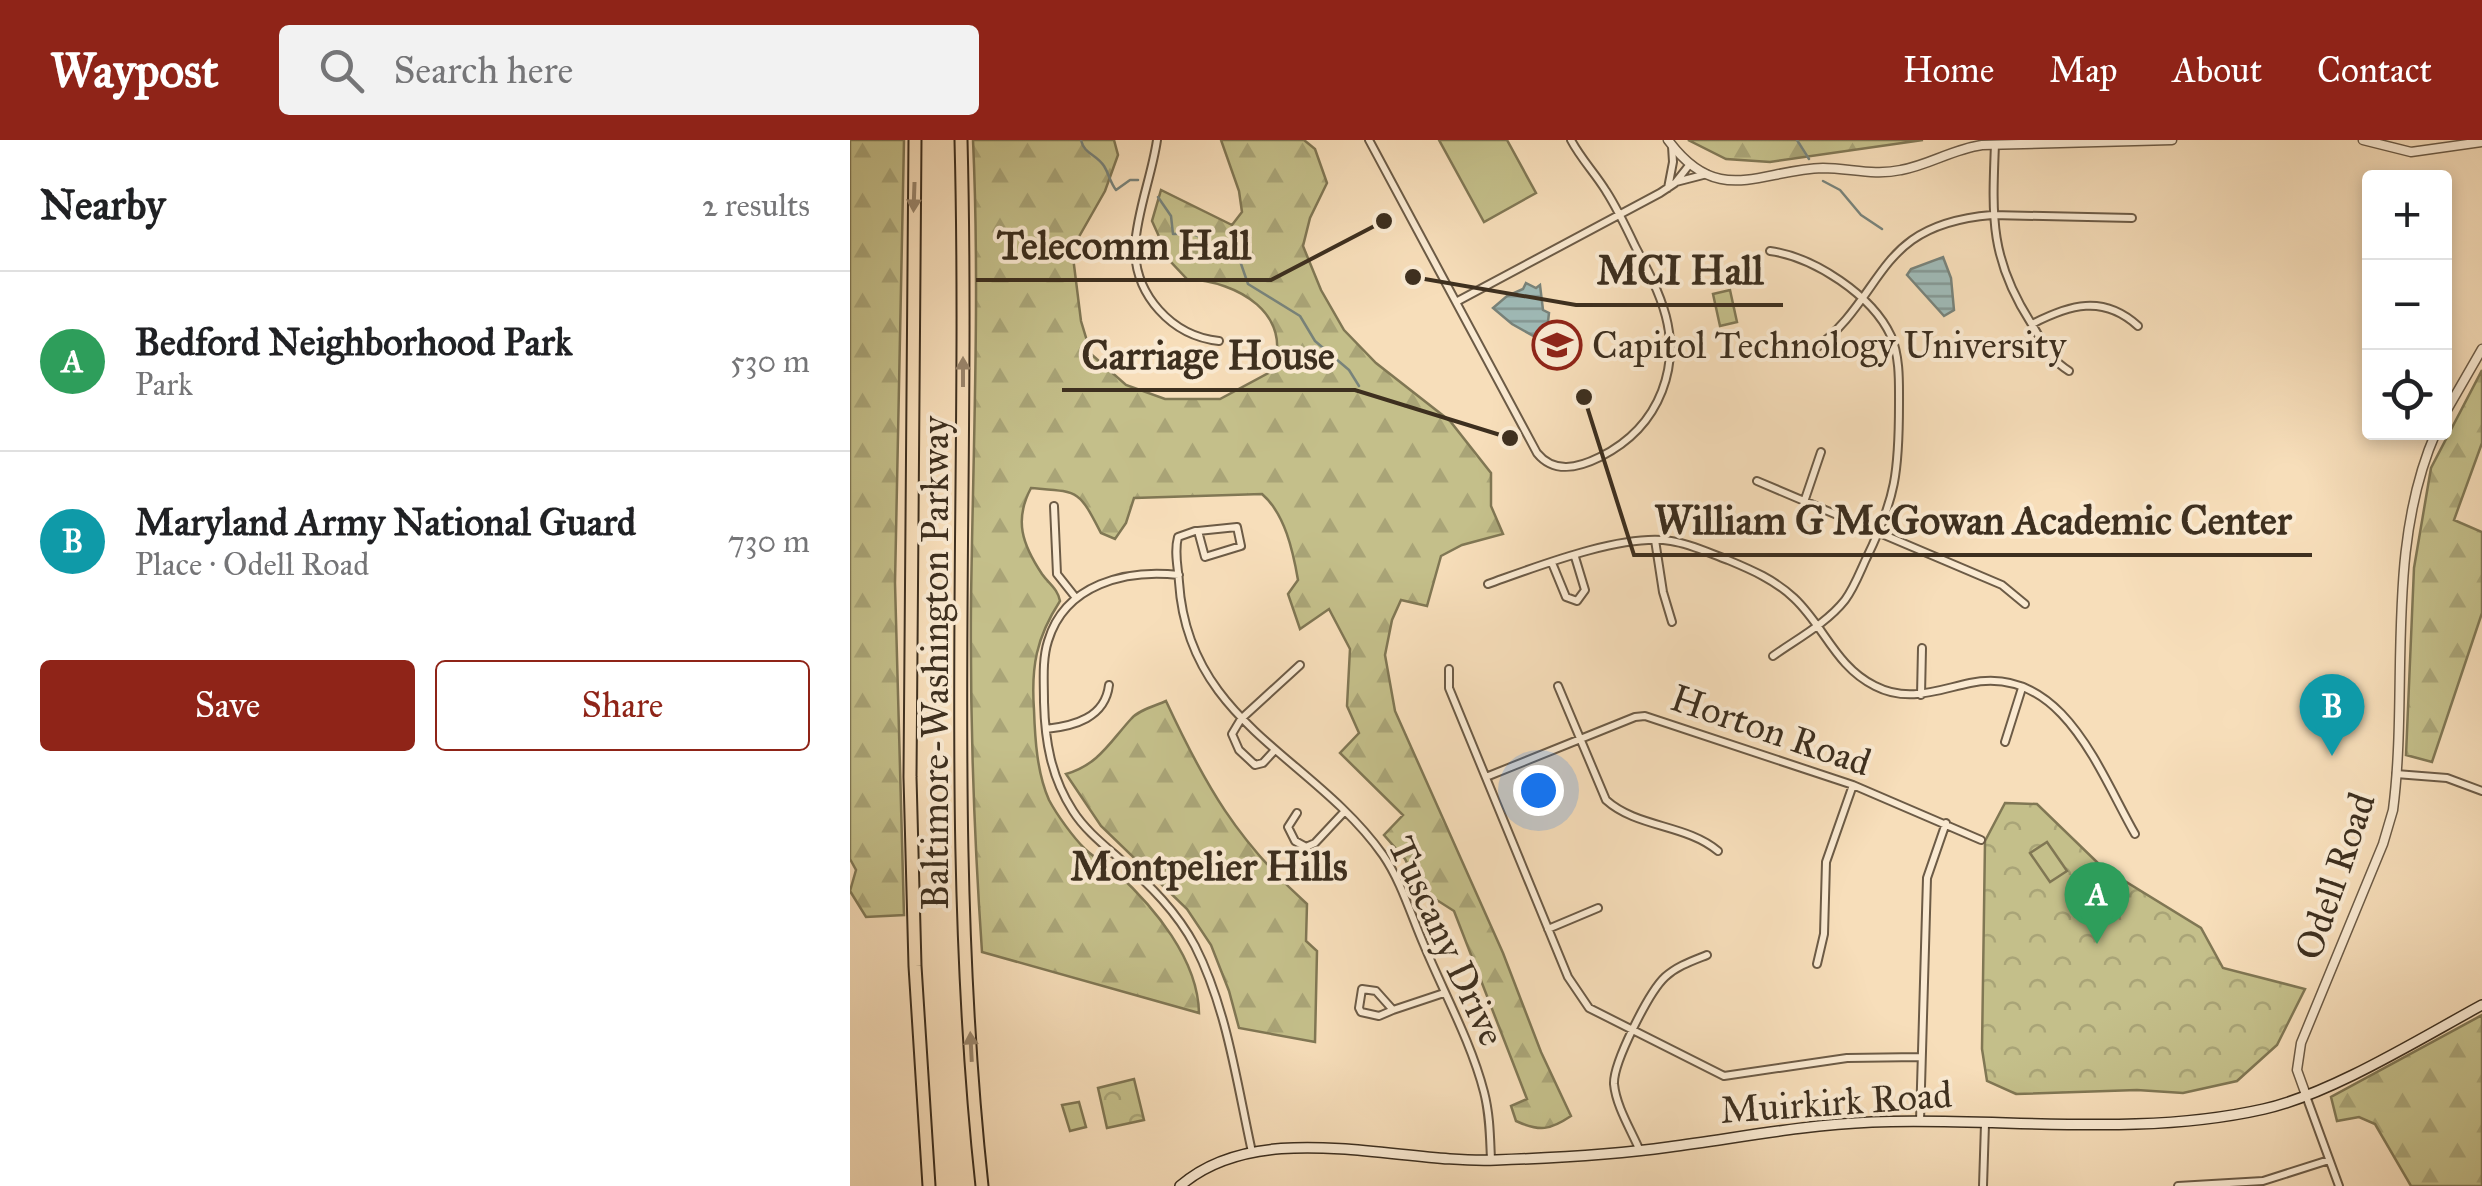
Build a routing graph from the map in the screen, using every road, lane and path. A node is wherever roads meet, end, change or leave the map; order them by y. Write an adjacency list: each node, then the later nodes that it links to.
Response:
1 (915, 140): 82 (highway, Baltimore-Washington Parkway, one-way to 82)
2 (960, 140): 83 (highway, Baltimore-Washington Parkway, one-way to 2)
3 (1156, 140): 22 (street)
4 (1369, 140): 19 (street)
5 (1571, 140): 14 (street)
6 (2172, 140): 10 (street)
7 (2363, 140): 9 (street)
8 (1670, 142): 11 (street); 13 (street)
9 (2482, 142)
10 (1995, 144): 12 (street); 15 (street)
11 (1690, 164): 12 (street); 13 (street)
12 (1708, 174): 13 (street)
13 (1671, 186): 14 (street)
14 (1619, 215): 19 (street); 19 (street)
15 (1992, 215): 16 (street); 18 (street); 20 (street)
16 (2132, 218)
17 (1770, 251): 18 (street)
18 (1862, 299): 24 (street); 33 (street)
19 (1456, 302)
20 (2032, 324): 21 (street); 25 (street)
21 (2138, 326)
22 (1219, 340)
23 (2482, 350): 26 (street)
24 (1811, 352)
25 (2069, 371)
26 (2452, 401)
27 (2433, 440): 56 (street, Odell Road)
28 (1821, 452): 30 (street)
29 (1757, 481): 30 (street)
30 (1804, 502): 33 (street)
31 (1054, 506): 39 (street)
32 (1198, 531): 32 (street); 37 (street)
33 (1879, 532): 40 (street); 42 (street)
34 (1655, 540): 35 (street); 41 (street); 42 (street)
35 (1575, 557): 36 (street); 36 (street)
36 (1552, 563): 38 (street)
37 (1179, 575): 39 (street); 51 (street, Tuscany Drive)
38 (1488, 584)
39 (1076, 598): 52 (street)
40 (2025, 604)
41 (1672, 622)
42 (1817, 625): 44 (street); 50 (street)
43 (1922, 648): 50 (street)
44 (1773, 656)
45 (1300, 665): 51 (street)
46 (1449, 669): 57 (street)
47 (1108, 685): 52 (street)
48 (1558, 686): 53 (street)
49 (2022, 688): 50 (street); 54 (street); 63 (street)
50 (1921, 695)
51 (1241, 719): 55 (street, Tuscany Drive); 55 (street)
52 (1046, 730): 79 (street)
53 (1578, 739): 57 (street, Horton Road); 58 (street, Horton Road); 65 (street)
54 (2004, 742)
55 (1275, 750): 60 (street, Tuscany Drive)
56 (2396, 774): 59 (street); 75 (street, Odell Road)
57 (1486, 777): 67 (street)
58 (1853, 785): 62 (street, Horton Road); 69 (street)
59 (2482, 791)
60 (1344, 812): 61 (street); 70 (street, Tuscany Drive)
61 (1297, 813)
62 (1946, 823): 64 (street, Horton Road); 74 (street)
63 (2136, 834)
64 (1981, 840)
65 (1718, 851)
66 (1598, 908): 67 (street)
67 (1548, 929): 73 (street)
68 (1708, 956): 73 (street)
69 (1816, 964)
70 (1444, 994): 72 (street); 80 (street, Tuscany Drive)
71 (2482, 1004): 75 (main road, Muirkirk Road)
72 (1393, 1010): 72 (street)
73 (1634, 1032): 74 (street); 78 (street)
74 (1920, 1058): 76 (street)
75 (2306, 1095): 77 (main road, Muirkirk Road); 81 (street)
76 (1920, 1122): 77 (main road, Muirkirk Road); 78 (main road, Muirkirk Road)
77 (1986, 1124): 85 (street)
78 (1640, 1151): 80 (main road, Muirkirk Road)
79 (1252, 1152): 80 (main road, Muirkirk Road); 84 (main road, Muirkirk Road)
80 (1490, 1160)
81 (2330, 1160): 86 (street); 87 (street)
82 (929, 1186)
83 (982, 1186)
84 (1180, 1186)
85 (1983, 1186)
86 (2178, 1186)
87 (2339, 1186)

